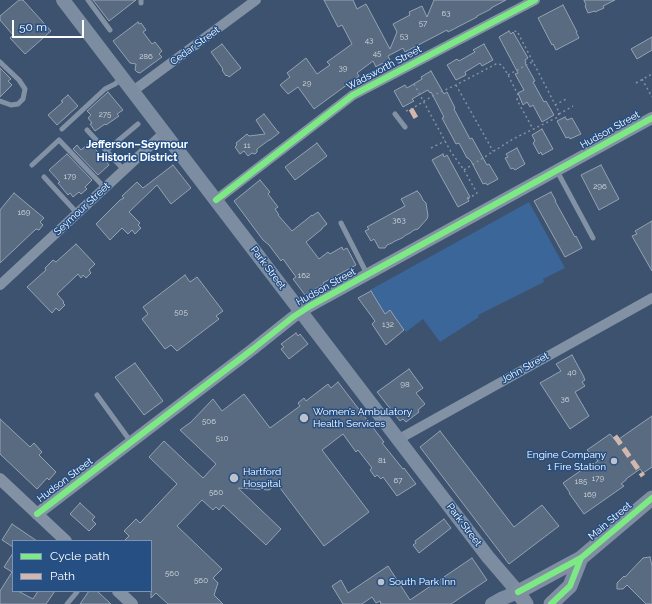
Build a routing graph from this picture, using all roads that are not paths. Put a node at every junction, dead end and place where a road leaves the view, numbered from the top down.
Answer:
1 (63, 0) edge
2 (88, 0) edge
3 (256, 0) edge
4 (535, 0) edge
5 (110, 30) dead end
6 (0, 62) edge
7 (122, 78) junction
8 (133, 91) junction
9 (0, 101) edge
10 (395, 114) dead end
11 (652, 118) edge
12 (138, 124) dead end
13 (405, 127) dead end
14 (62, 129) dead end
15 (87, 130) dead end
16 (165, 132) junction
17 (106, 151) junction
18 (32, 165) dead end
19 (124, 170) junction
20 (557, 171) junction
21 (44, 177) dead end
22 (105, 188) junction
23 (216, 200) junction
24 (77, 213) junction
25 (341, 223) dead end
26 (593, 238) dead end
27 (368, 275) junction
28 (0, 285) edge
29 (652, 298) edge
30 (301, 312) junction
31 (97, 395) dead end
32 (399, 439) junction
33 (130, 442) junction
34 (0, 479) edge
35 (652, 498) edge
36 (37, 514) junction
37 (65, 540) edge
38 (581, 558) junction
39 (77, 592) dead end
40 (119, 592) edge
41 (522, 598) edge
42 (67, 604) edge
43 (132, 604) edge
44 (492, 604) edge
45 (551, 604) edge

1 - 7 main road, Park Street
2 - 5 lane
3 - 8 street, Cedar Street
4 - 23 street, Wadsworth Street
6 - 9 lane
7 - 8 main road, Park Street
7 - 14 lane
8 - 16 main road, Park Street
10 - 13 lane
11 - 20 street, Hudson Street
12 - 17 lane
15 - 17 lane
16 - 19 street, Seymour Street
16 - 23 main road, Park Street
17 - 19 lane
18 - 22 lane
19 - 22 street, Seymour Street
20 - 26 lane
20 - 27 street, Hudson Street
21 - 24 lane
22 - 24 street, Seymour Street
23 - 30 main road, Park Street
24 - 28 street, Seymour Street
25 - 27 lane
27 - 30 street, Hudson Street
29 - 32 street, John Street
30 - 32 main road, Park Street
30 - 33 street, Hudson Street
31 - 33 lane
32 - 41 main road, Park Street
33 - 36 street, Hudson Street
34 - 36 street
35 - 38 main road, Main Street
36 - 37 street
38 - 41 main road, Main Street
38 - 45 main road, Main Street
39 - 42 lane
40 - 43 street
41 - 44 main road, Main Street

